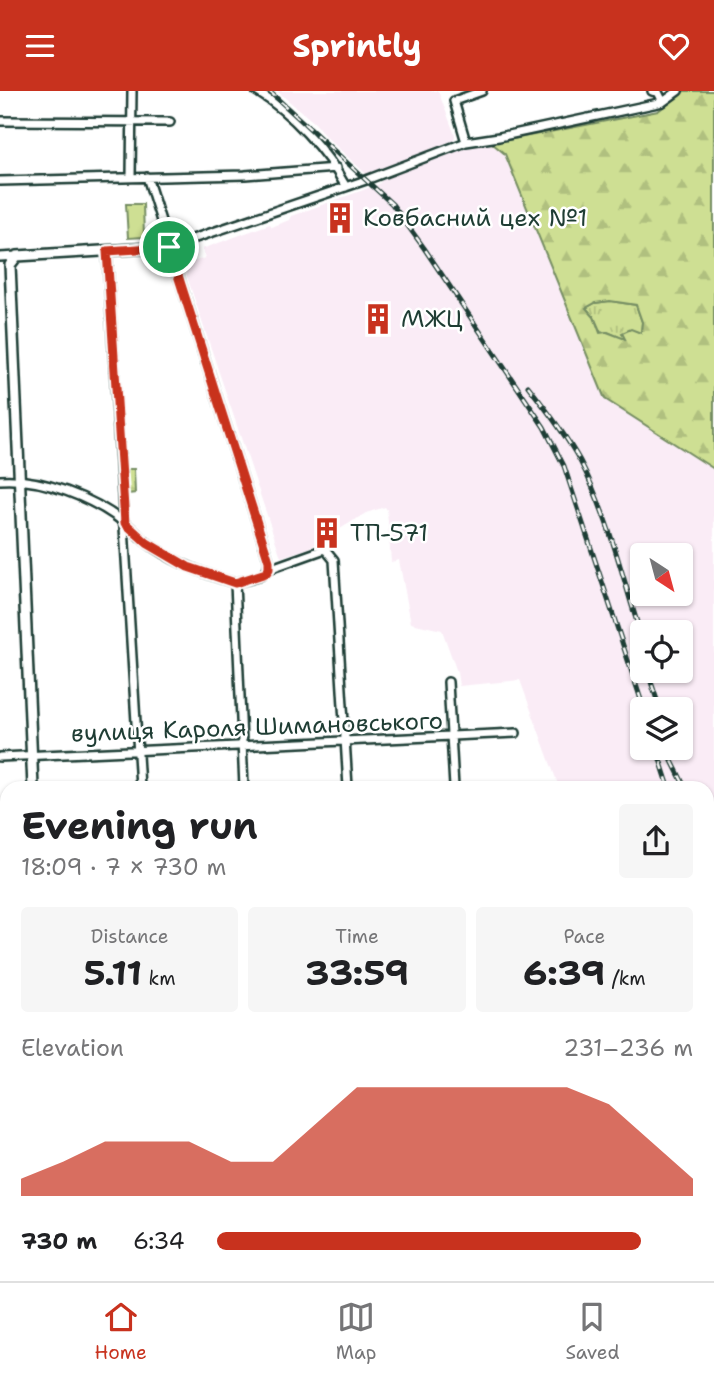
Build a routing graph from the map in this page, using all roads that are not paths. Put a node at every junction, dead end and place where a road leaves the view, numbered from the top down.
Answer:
1 (132, 91) edge
2 (256, 91) edge
3 (482, 91) edge
4 (652, 91) edge
5 (678, 91) edge
6 (663, 102) junction
7 (0, 121) edge
8 (131, 122) junction
9 (170, 122) dead end
10 (466, 142) junction
11 (336, 168) junction
12 (131, 177) junction
13 (146, 177) junction
14 (0, 181) edge
15 (346, 187) junction
16 (169, 247) junction
17 (107, 251) junction
18 (17, 256) junction
19 (0, 257) edge
20 (19, 478) junction
21 (0, 479) edge
22 (125, 523) junction
23 (269, 569) junction
24 (235, 583) junction
25 (448, 682) dead end
26 (516, 733) dead end
27 (451, 738) junction
28 (346, 741) junction
29 (242, 746) junction
30 (138, 750) junction
31 (32, 756) junction
32 (0, 757) edge
33 (33, 781) edge
34 (140, 781) edge
35 (244, 781) edge
36 (348, 781) edge
37 (454, 781) edge

1 - 8 street
2 - 11 street
3 - 10 street
4 - 6 street
5 - 6 street
6 - 10 street
7 - 8 street
8 - 9 street
8 - 12 street
10 - 15 street
11 - 13 street
11 - 15 street
12 - 13 street
12 - 14 street
13 - 16 street
15 - 16 street
16 - 17 street
16 - 23 street
17 - 18 street
17 - 22 street
18 - 19 street
18 - 20 street
20 - 21 street
20 - 22 street
20 - 31 street
22 - 24 street
22 - 30 street
23 - 24 street
23 - 28 street
24 - 29 street
25 - 27 street
26 - 27 street, вулиця Кароля Шимановського
27 - 28 street, вулиця Кароля Шимановського
27 - 37 street
28 - 29 street, вулиця Кароля Шимановського
28 - 36 street
29 - 30 street, вулиця Кароля Шимановського
29 - 35 street
30 - 31 street, вулиця Кароля Шимановського
30 - 34 street
31 - 32 street, вулиця Кароля Шимановського
31 - 33 street

